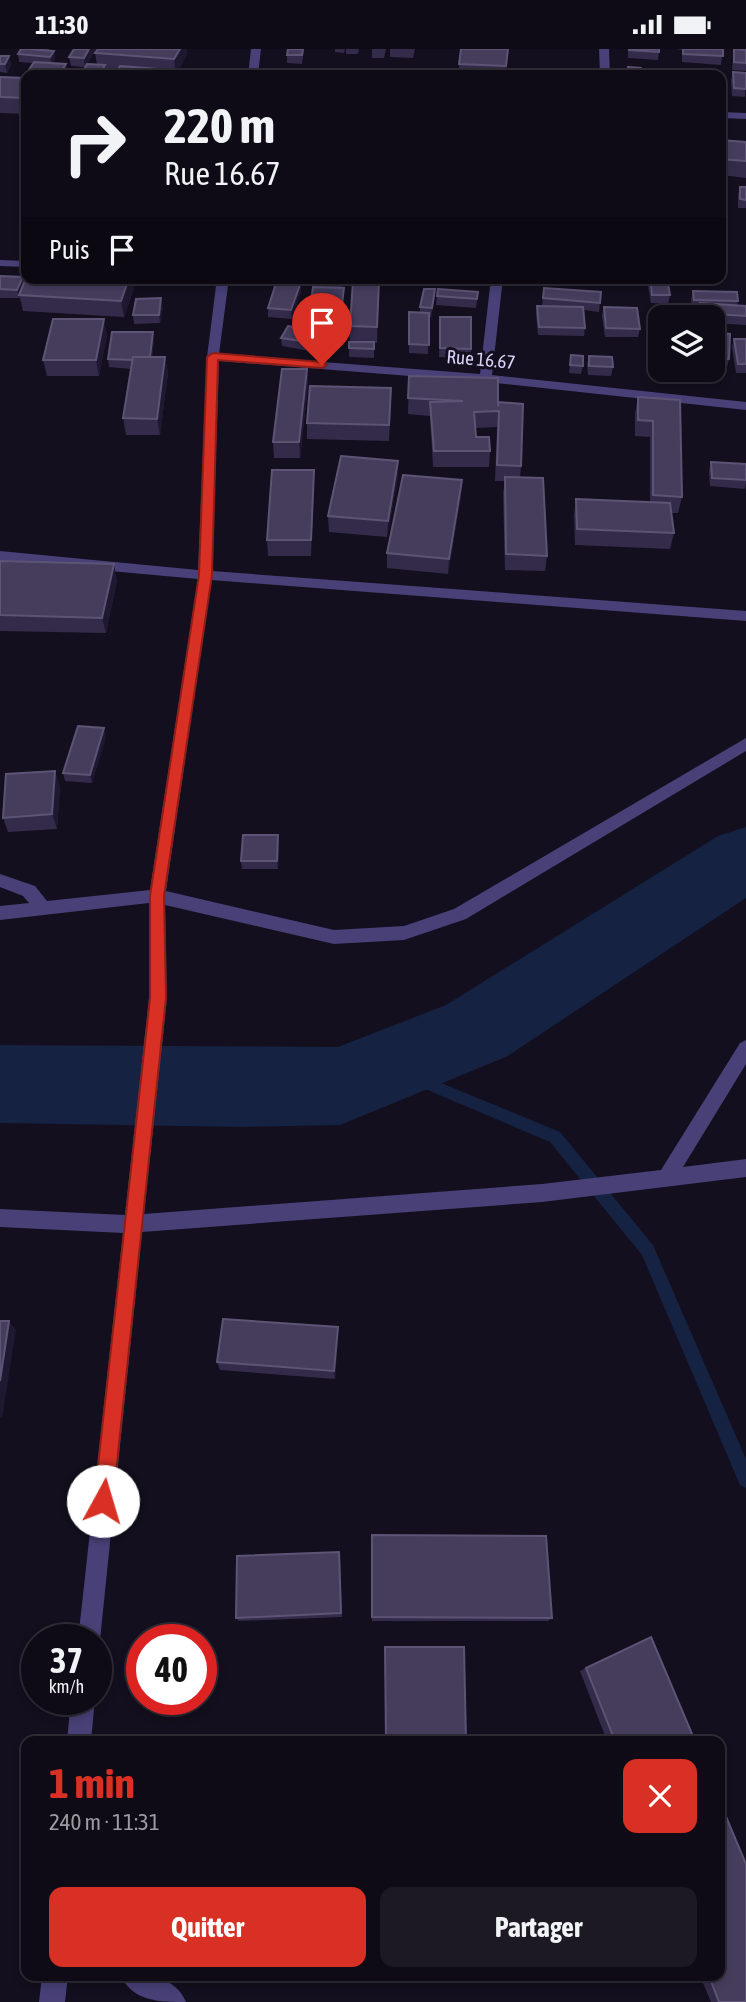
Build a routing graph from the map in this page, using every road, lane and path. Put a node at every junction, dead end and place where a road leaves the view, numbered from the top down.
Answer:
1 (256, 49) edge
2 (604, 49) edge
3 (254, 70) edge
4 (605, 70) edge
5 (726, 115) edge
6 (746, 116) edge
7 (0, 263) edge
8 (21, 264) edge
9 (222, 284) edge
10 (496, 284) edge
11 (213, 357) junction
12 (486, 378) junction
13 (746, 406) edge
14 (0, 556) edge
15 (205, 575) junction
16 (746, 616) edge
17 (746, 744) edge
18 (0, 880) edge
19 (157, 896) junction
20 (43, 908) junction
21 (0, 913) edge
22 (746, 1048) edge
23 (746, 1168) edge
24 (666, 1178) junction
25 (0, 1218) edge
26 (132, 1224) junction
27 (91, 1624) edge
28 (81, 1715) edge
29 (79, 1736) edge
30 (54, 1981) edge
31 (142, 1981) edge
32 (52, 2002) edge
33 (173, 2002) edge

1 - 3 street
2 - 4 street
5 - 6 street
7 - 8 street
9 - 11 street
10 - 12 street
11 - 12 street, Rue 16.67
11 - 15 street
12 - 13 street, Rue 16.67
14 - 15 street
15 - 16 street
15 - 19 street
17 - 19 street
18 - 20 street
19 - 20 street
19 - 26 street
20 - 21 street
22 - 24 street
23 - 24 street
24 - 26 street
25 - 26 street
26 - 27 street
28 - 29 street
30 - 32 street
31 - 33 street

